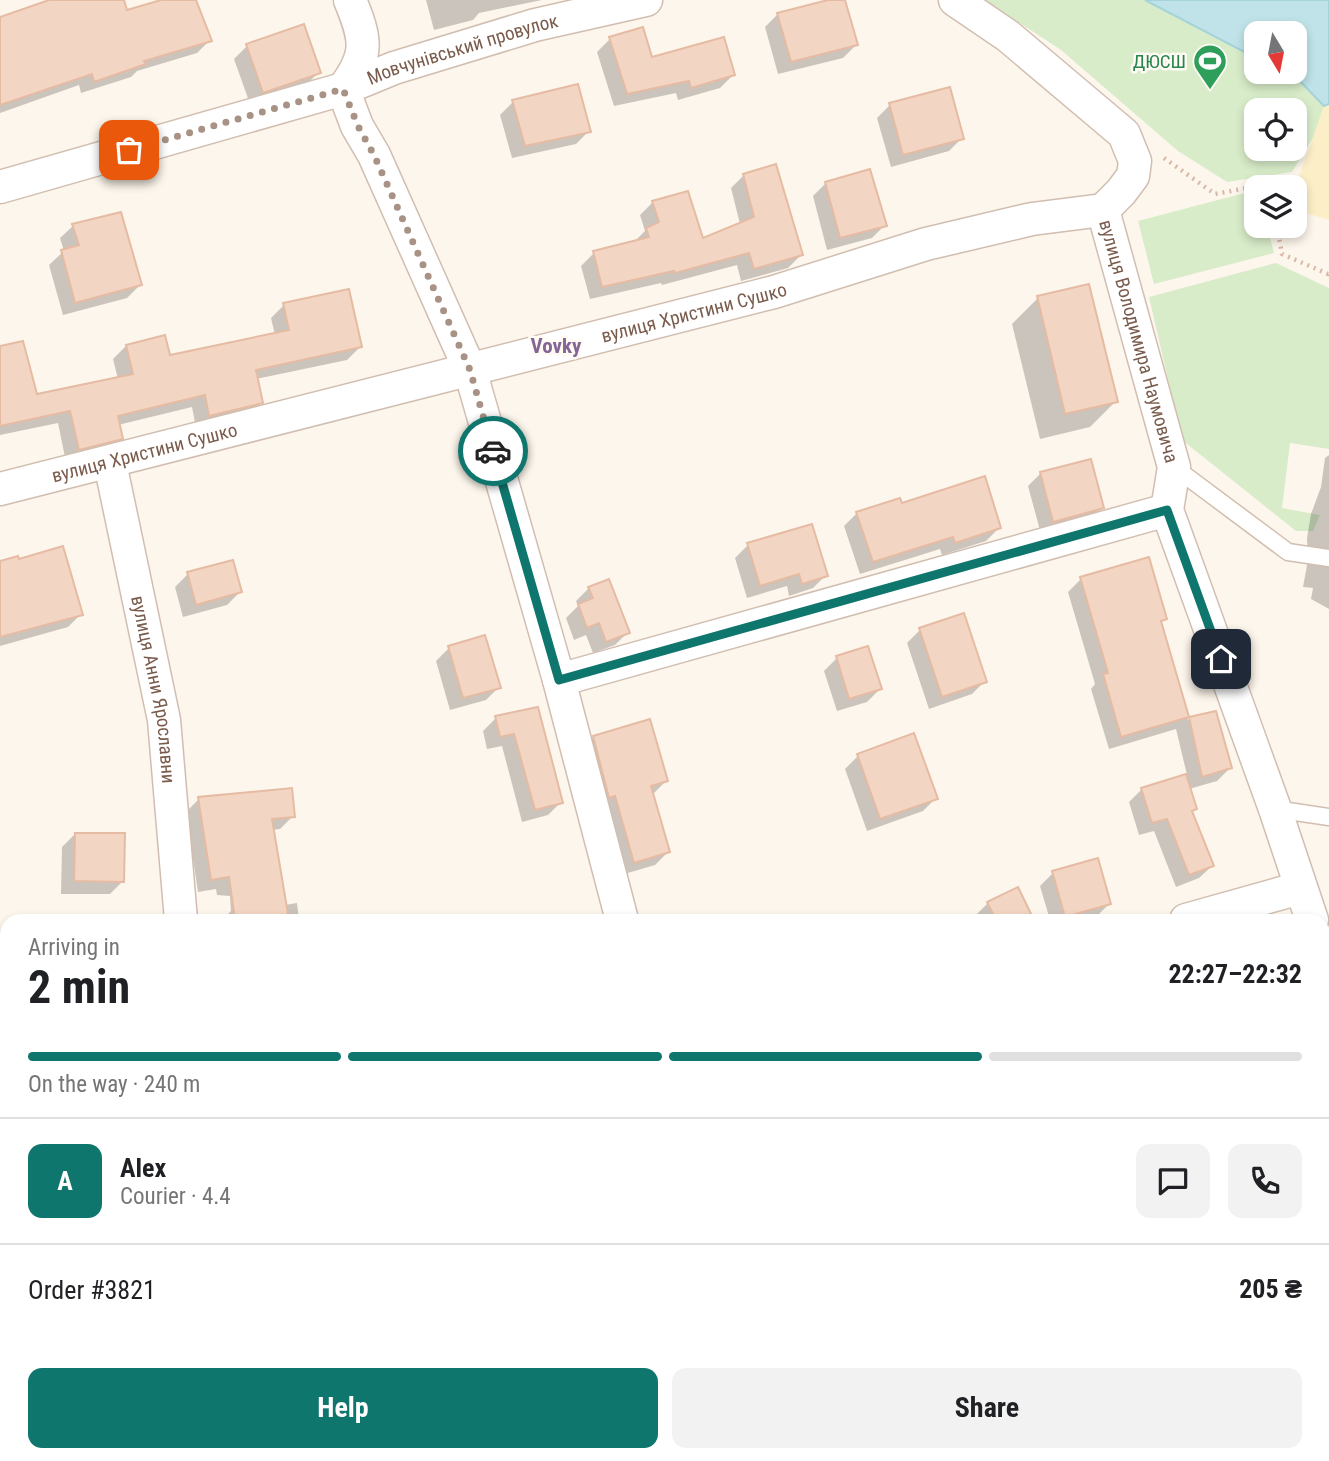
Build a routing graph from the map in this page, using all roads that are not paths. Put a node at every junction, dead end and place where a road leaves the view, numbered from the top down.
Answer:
1 (350, 0) edge
2 (646, 0) edge
3 (955, 0) edge
4 (343, 89) junction
5 (0, 187) edge
6 (1103, 210) junction
7 (470, 370) junction
8 (110, 463) junction
9 (1174, 467) junction
10 (0, 489) edge
11 (1167, 510) junction
12 (1329, 558) edge
13 (559, 680) junction
14 (1275, 808) junction
15 (1329, 817) edge
16 (1300, 888) junction
17 (180, 914) edge
18 (620, 914) edge
19 (1207, 914) edge
20 (1310, 914) edge

1 - 4 street
2 - 4 street, Мовчунівський провулок
3 - 6 street, вулиця Володимира Наумовича
4 - 5 street, Мовчунівський провулок
4 - 7 street
6 - 7 street, вулиця Христини Сушко
6 - 9 street, вулиця Володимира Наумовича
7 - 8 street, вулиця Христини Сушко
7 - 13 street
8 - 10 street, вулиця Христини Сушко
8 - 17 street, вулиця Анни Ярославни
9 - 11 street, вулиця Володимира Наумовича
9 - 12 lane
11 - 13 street
11 - 14 street, вулиця Володимира Наумовича
13 - 18 street
14 - 15 lane
14 - 16 street, вулиця Володимира Наумовича
16 - 19 street
16 - 20 street, вулиця Володимира Наумовича

